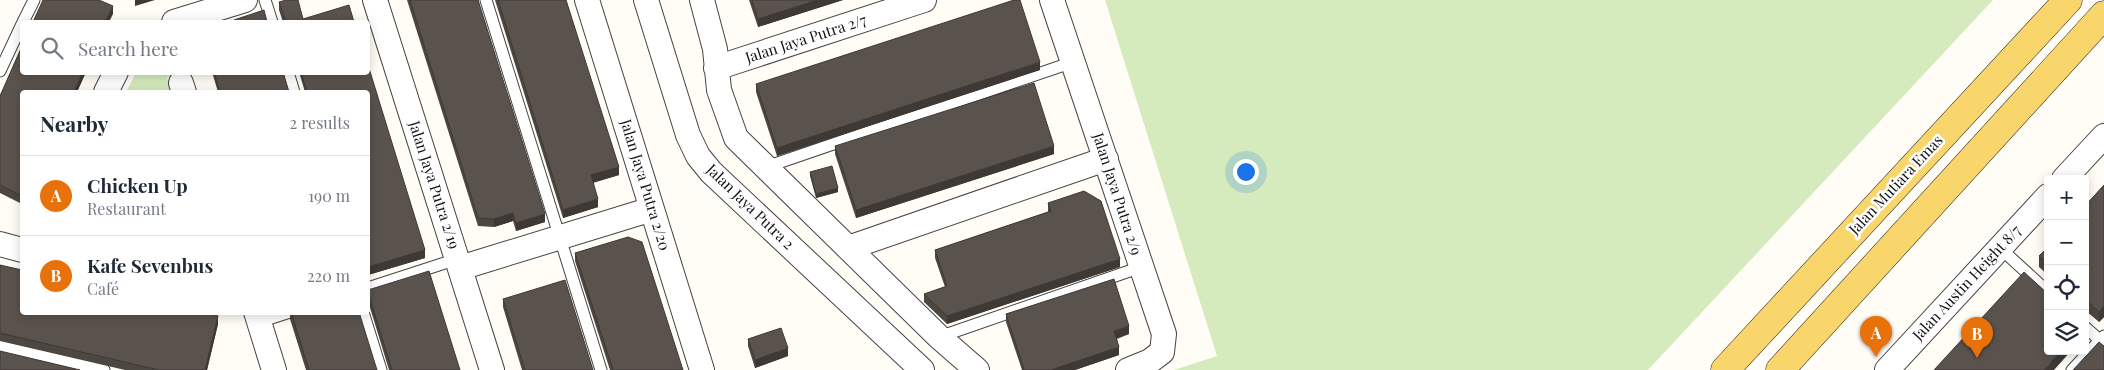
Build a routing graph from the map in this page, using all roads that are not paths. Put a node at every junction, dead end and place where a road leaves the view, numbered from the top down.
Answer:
1 (34, 0) edge
2 (245, 0) edge
3 (266, 0) edge
4 (375, 0) edge
5 (486, 0) edge
6 (587, 0) edge
7 (646, 0) edge
8 (702, 0) edge
9 (924, 0) edge
10 (1052, 0) edge
11 (2068, 0) edge
12 (2104, 15) edge
13 (24, 20) edge
14 (180, 20) edge
15 (271, 20) edge
16 (20, 29) edge
17 (1073, 62) junction
18 (716, 68) junction
19 (0, 71) edge
20 (114, 75) edge
21 (289, 75) edge
22 (107, 90) edge
23 (293, 90) edge
24 (2104, 136) edge
25 (1106, 159) junction
26 (766, 168) junction
27 (2068, 175) edge
28 (2044, 200) edge
29 (652, 209) junction
30 (560, 237) junction
31 (0, 244) edge
32 (848, 248) junction
33 (2000, 248) junction
34 (20, 249) edge
35 (458, 264) junction
36 (1141, 267) junction
37 (370, 287) edge
38 (2044, 288) edge
39 (274, 315) edge
40 (364, 315) edge
41 (257, 318) edge
42 (2089, 330) edge
43 (939, 337) junction
44 (2103, 340) edge
45 (0, 346) edge
46 (104, 370) edge
47 (274, 370) edge
48 (381, 370) edge
49 (492, 370) edge
50 (601, 370) edge
51 (702, 370) edge
52 (922, 370) edge
53 (977, 370) edge
54 (1128, 370) edge
55 (1725, 370) edge
56 (1780, 370) edge
57 (1886, 370) edge
58 (2072, 370) edge

1 - 13 lane
2 - 14 street
3 - 15 lane
4 - 35 street, Jalan Jaya Putra 2/19
5 - 30 lane
6 - 29 street, Jalan Jaya Putra 2/20
7 - 52 street, Jalan Jaya Putra 2
8 - 18 street
9 - 18 street, Jalan Jaya Putra 2/7
10 - 17 street, Jalan Jaya Putra 2/9
11 - 55 main road, Jalan Mutiara Emas
12 - 56 main road
16 - 19 lane
17 - 25 street, Jalan Jaya Putra 2/9
17 - 26 lane
18 - 26 street
20 - 22 street
21 - 23 lane
24 - 27 street
25 - 32 street
25 - 36 street, Jalan Jaya Putra 2/9
26 - 32 street
28 - 33 street, Jalan Austin Height 8/7
29 - 30 street
29 - 51 street, Jalan Jaya Putra 2/20
30 - 35 street
30 - 50 lane
31 - 34 street
32 - 43 street
33 - 38 lane
33 - 57 street, Jalan Austin Height 8/7
35 - 37 lane
35 - 49 street, Jalan Jaya Putra 2/19
36 - 43 lane
36 - 54 street, Jalan Jaya Putra 2/9
39 - 41 lane
40 - 48 lane
41 - 47 street
42 - 44 lane
43 - 53 street
44 - 58 lane
45 - 46 lane

